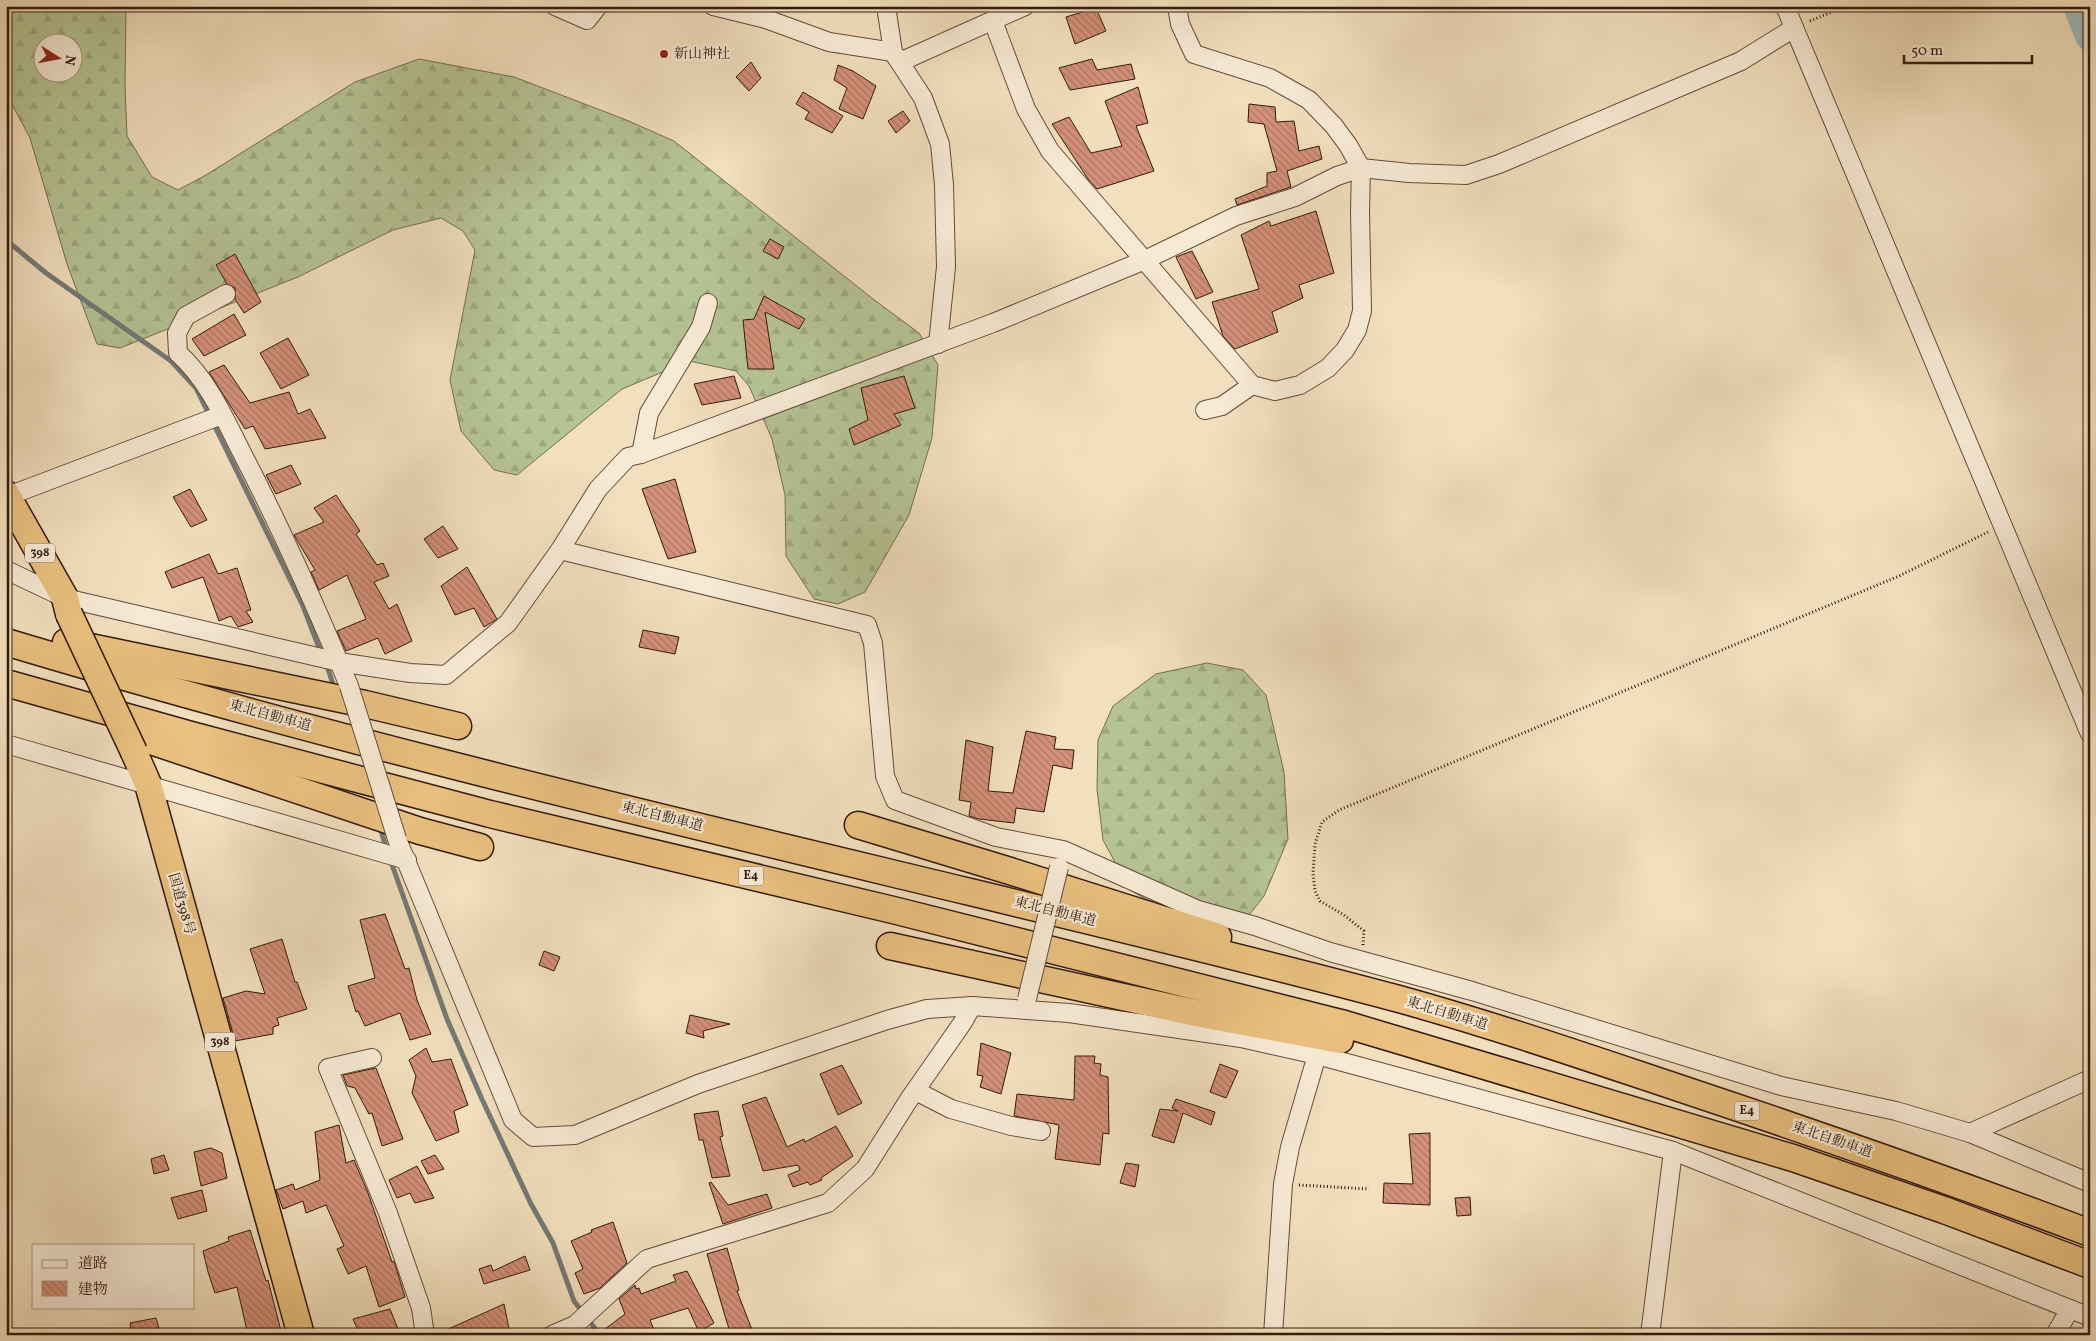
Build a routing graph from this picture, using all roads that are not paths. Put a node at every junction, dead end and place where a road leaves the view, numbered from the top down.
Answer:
1 (555, 6) edge
2 (598, 6) edge
3 (713, 6) edge
4 (886, 6) edge
5 (1025, 6) edge
6 (1177, 6) edge
7 (1785, 6) edge
8 (993, 21) junction
9 (1794, 28) junction
10 (896, 57) junction
11 (1361, 168) junction
12 (1145, 260) junction
13 (226, 294) dead end
14 (708, 303) dead end
15 (938, 344) junction
16 (1252, 385) junction
17 (1205, 410) dead end
18 (219, 416) junction
19 (641, 454) junction
20 (7, 495) edge
21 (560, 550) junction
22 (6, 570) edge
23 (67, 606) junction
24 (6, 630) edge
25 (6, 642) edge
26 (335, 662) junction
27 (6, 683) edge
28 (6, 690) edge
29 (458, 726) dead end
30 (2090, 734) edge
31 (6, 744) edge
32 (148, 784) junction
33 (858, 825) dead end
34 (480, 848) dead end
35 (1061, 858) junction
36 (407, 860) junction
37 (890, 946) dead end
38 (1400, 1000) junction
39 (1026, 1005) junction
40 (972, 1006) junction
41 (1317, 1055) junction
42 (372, 1058) dead end
43 (1495, 1068) junction
44 (2090, 1080) edge
45 (916, 1091) junction
46 (1041, 1132) dead end
47 (1970, 1133) junction
48 (1673, 1151) junction
49 (2090, 1183) edge
50 (2090, 1233) edge
51 (2090, 1265) edge
52 (2070, 1309) junction
53 (2090, 1317) edge
54 (579, 1328) edge
55 (301, 1335) edge
56 (425, 1335) edge
57 (552, 1335) edge
58 (1273, 1335) edge
59 (1650, 1335) edge
60 (2055, 1335) edge

1 - 2 street
3 - 10 street
4 - 10 street
5 - 8 street
6 - 11 street
7 - 9 street
8 - 10 street
8 - 12 street
9 - 11 street
9 - 30 street
10 - 15 street
11 - 12 street
11 - 16 street
12 - 15 street
12 - 16 street
13 - 18 street
14 - 19 street
15 - 19 street
16 - 17 street
18 - 20 street
18 - 26 street
19 - 21 street
20 - 23 highway, 国道398号 / 398
21 - 26 street
21 - 35 street
22 - 23 street
23 - 26 street
23 - 32 highway, 国道398号 / 398, bridge
24 - 29 highway
25 - 38 highway, 東北自動車道 / E4
26 - 36 street, bridge
27 - 43 highway, E4
28 - 34 highway
31 - 32 street
32 - 36 street
32 - 55 highway, 国道398号 / 398
33 - 38 highway
35 - 39 street, bridge
35 - 47 street
36 - 40 street
37 - 43 highway
38 - 50 highway, 東北自動車道 / E4
39 - 40 street
39 - 41 street
40 - 45 street
41 - 48 street
41 - 58 street
42 - 56 street
43 - 51 highway, E4
44 - 47 street
45 - 46 street
45 - 54 street
47 - 49 street
48 - 52 street
48 - 59 street
52 - 53 street
52 - 60 street
54 - 57 street

